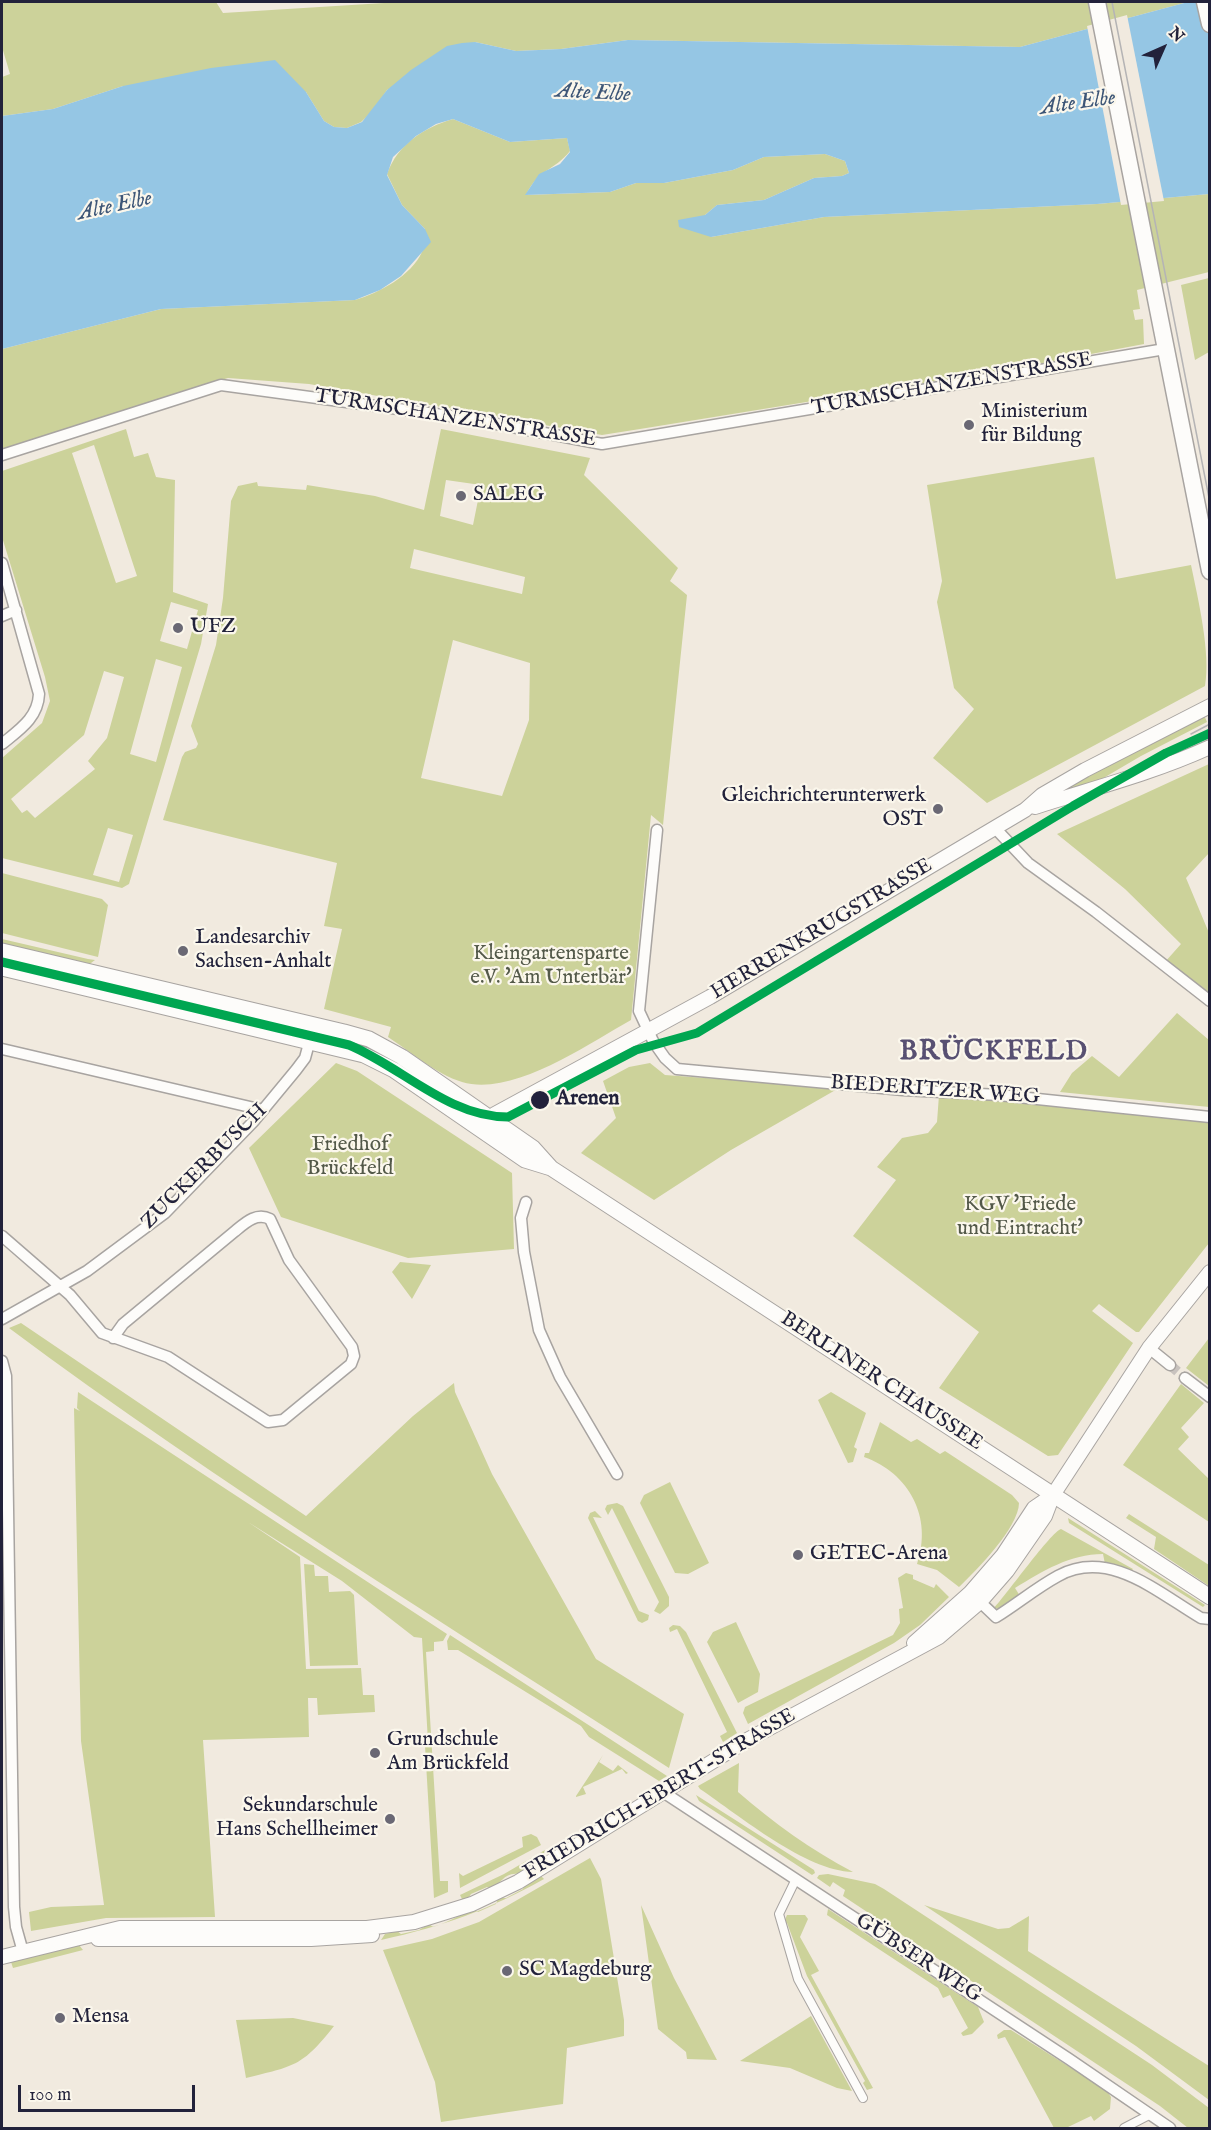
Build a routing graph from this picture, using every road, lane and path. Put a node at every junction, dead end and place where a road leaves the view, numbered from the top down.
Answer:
1 (1097, 2) edge
2 (1205, 2) edge
3 (1209, 24) edge
4 (1165, 350) junction
5 (2, 455) edge
6 (2, 563) edge
7 (1209, 571) edge
8 (16, 610) junction
9 (2, 616) edge
10 (1209, 706) edge
11 (2, 744) edge
12 (1209, 747) edge
13 (1024, 810) junction
14 (995, 828) junction
15 (657, 830) dead end
16 (2, 951) edge
17 (2, 968) edge
18 (1209, 1001) edge
19 (314, 1025) junction
20 (648, 1031) junction
21 (310, 1041) junction
22 (2, 1049) edge
23 (263, 1110) junction
24 (1209, 1117) edge
25 (485, 1122) junction
26 (526, 1202) dead end
27 (2, 1236) edge
28 (1209, 1272) edge
29 (61, 1287) junction
30 (2, 1319) edge
31 (113, 1338) junction
32 (1149, 1348) junction
33 (2, 1361) edge
34 (1170, 1365) tunnel mouth
35 (1185, 1378) tunnel mouth
36 (1209, 1397) edge
37 (617, 1474) dead end
38 (1053, 1494) junction
39 (5, 1565) edge
40 (975, 1597) junction
41 (1209, 1597) edge
42 (1209, 1619) edge
43 (7, 1737) edge
44 (663, 1792) junction
45 (796, 1879) junction
46 (23, 1952) junction
47 (2, 1957) edge
48 (863, 2098) dead end
49 (1151, 2114) junction
50 (1124, 2128) edge
51 (1170, 2128) edge

1 - 4 main road
2 - 3 main road
4 - 5 street, TURMSCHANZENSTRASSE
4 - 7 main road
6 - 8 street
8 - 9 street
8 - 11 street
10 - 13 street, HERRENKRUGSTRASSE
12 - 13 street, HERRENKRUGSTRASSE
13 - 14 street, HERRENKRUGSTRASSE
14 - 18 street
14 - 20 street, HERRENKRUGSTRASSE
15 - 20 street
16 - 19 main road, BERLINER CHAUSSEE
17 - 21 main road, BERLINER CHAUSSEE
19 - 21 street, ZUCKERBUSCH
19 - 25 main road, BERLINER CHAUSSEE
20 - 24 street, BIEDERITZER WEG
20 - 25 street, HERRENKRUGSTRASSE
21 - 23 street, ZUCKERBUSCH
21 - 25 main road, BERLINER CHAUSSEE
22 - 23 street
23 - 29 street, ZUCKERBUSCH
25 - 38 main road, BERLINER CHAUSSEE
26 - 37 street
27 - 29 street
28 - 32 street, FRIEDRICH-EBERT-STRASSE
29 - 30 street, ZUCKERBUSCH
29 - 31 street
31 - 31 street
32 - 34 street
32 - 38 street, FRIEDRICH-EBERT-STRASSE
33 - 39 street
35 - 36 street
38 - 40 street, FRIEDRICH-EBERT-STRASSE
38 - 41 main road, BERLINER CHAUSSEE
39 - 43 street
40 - 42 street
40 - 44 street, FRIEDRICH-EBERT-STRASSE
43 - 46 street
44 - 45 street, GÜBSER WEG
44 - 46 street, FRIEDRICH-EBERT-STRASSE
45 - 48 street
45 - 49 street, GÜBSER WEG
46 - 47 street, FRIEDRICH-EBERT-STRASSE
49 - 50 street
49 - 51 street, GÜBSER WEG

